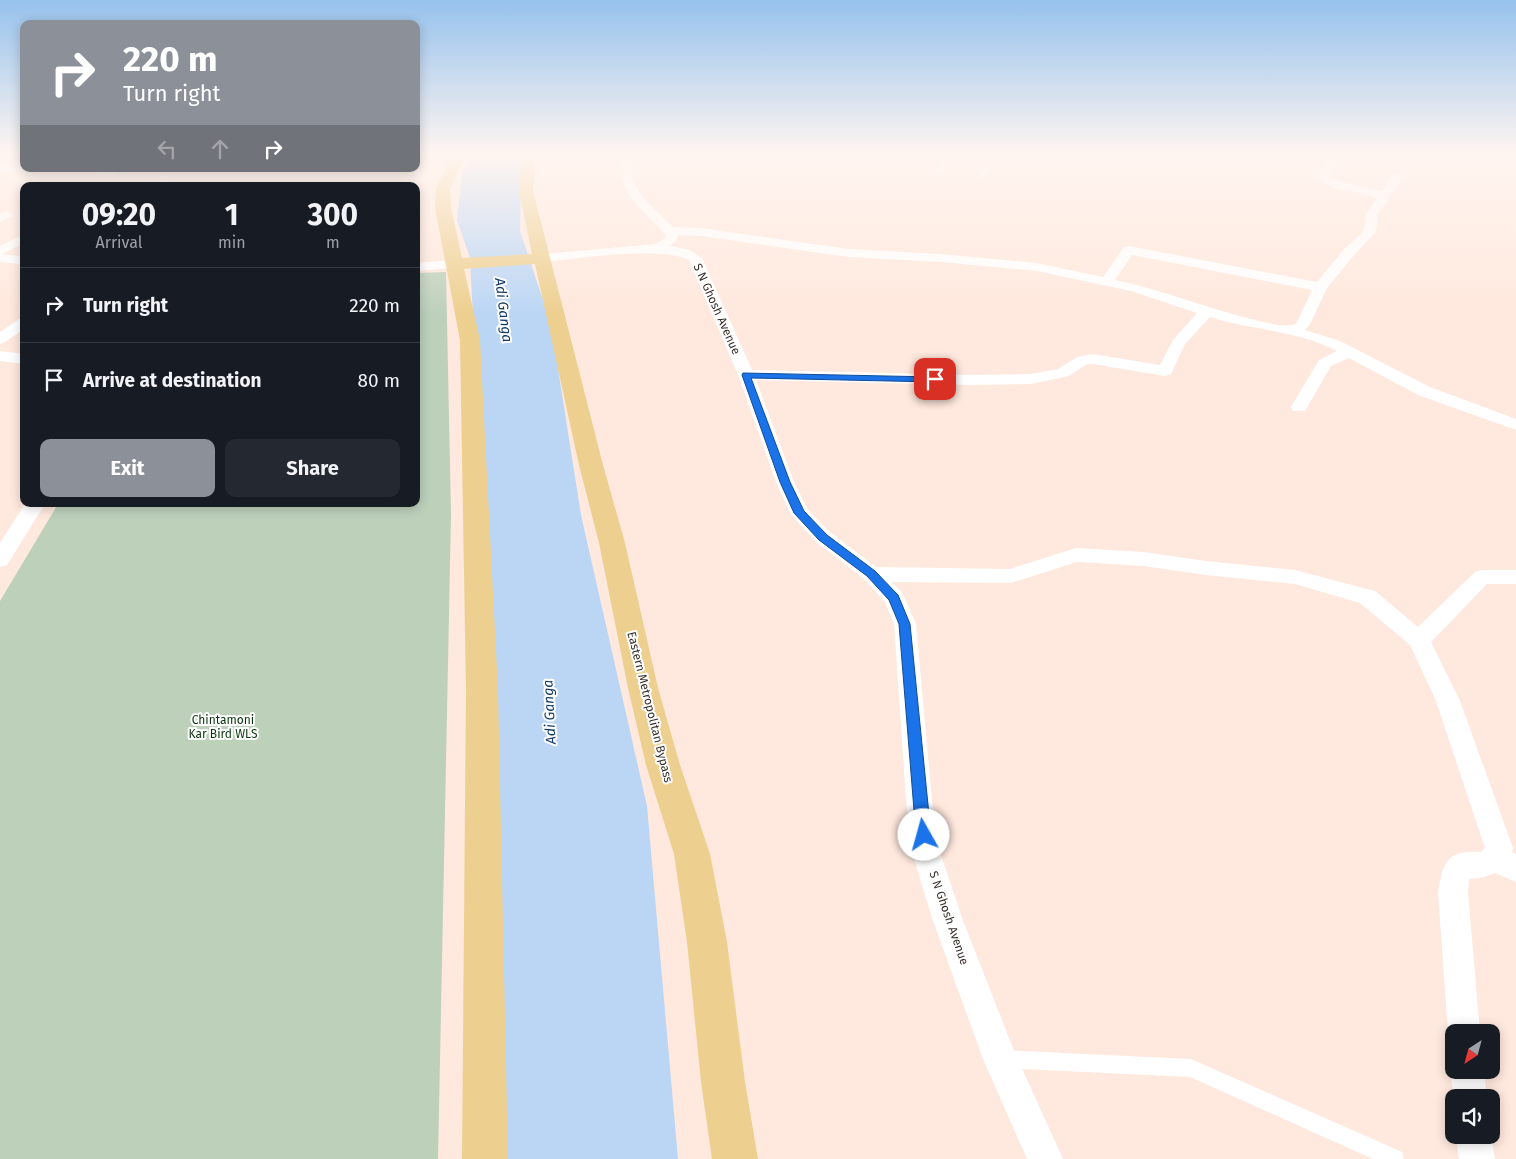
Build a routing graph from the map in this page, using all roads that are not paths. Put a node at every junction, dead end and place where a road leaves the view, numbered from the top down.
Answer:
1 (444, 207) edge
2 (527, 207) edge
3 (645, 207) edge
4 (1377, 207) edge
5 (664, 239) junction
6 (20, 240) edge
7 (0, 251) edge
8 (0, 258) edge
9 (529, 259) junction
10 (20, 260) edge
11 (467, 263) junction
12 (420, 267) edge
13 (1106, 282) junction
14 (1320, 287) junction
15 (1207, 311) junction
16 (20, 325) edge
17 (1290, 330) junction
18 (0, 339) edge
19 (1350, 351) junction
20 (0, 356) edge
21 (20, 358) edge
22 (746, 375) junction
23 (1299, 407) dead end
24 (1516, 425) edge
25 (33, 507) edge
26 (0, 560) edge
27 (871, 574) junction
28 (1516, 577) edge
29 (1419, 640) junction
30 (1506, 864) edge
31 (1463, 1024) edge
32 (1000, 1058) junction
33 (1475, 1144) edge
34 (485, 1159) edge
35 (735, 1159) edge
36 (1045, 1159) edge
37 (1395, 1159) edge
38 (1477, 1159) edge

1 - 11 main road
2 - 9 main road, Eastern Metropolitan Bypass
3 - 5 street
4 - 14 street
5 - 9 street
5 - 13 street
5 - 22 street, S N Ghosh Avenue
6 - 7 street
8 - 10 street
9 - 11 main road
9 - 35 main road, Eastern Metropolitan Bypass
11 - 12 street
11 - 34 main road
13 - 14 street
13 - 15 street
14 - 17 street
15 - 17 street
15 - 22 street
16 - 18 street
17 - 19 street
19 - 23 street
19 - 24 street
20 - 21 street
22 - 27 street, S N Ghosh Avenue
25 - 26 street
27 - 29 street
27 - 32 street, S N Ghosh Avenue
28 - 29 street
29 - 30 street
30 - 31 street
32 - 36 street, S N Ghosh Avenue
32 - 37 lane
33 - 38 street

